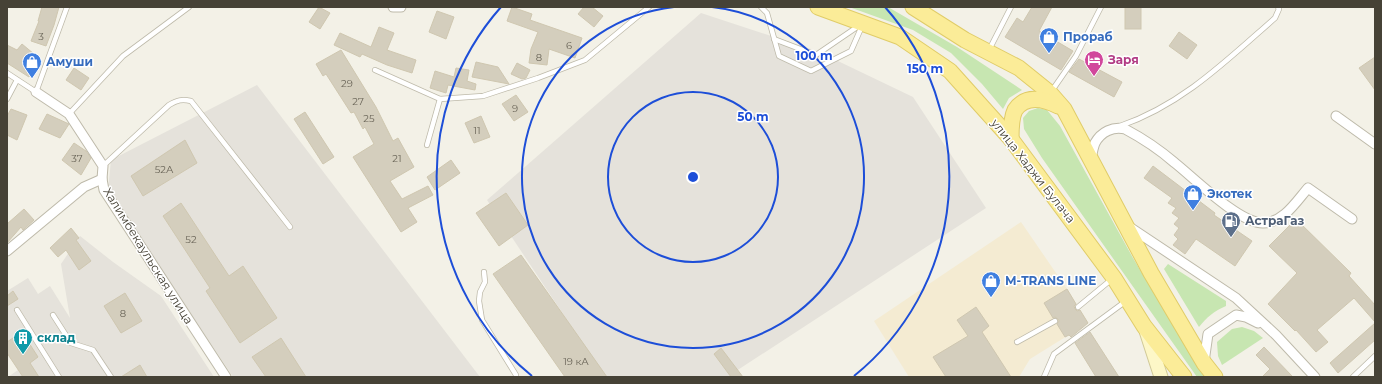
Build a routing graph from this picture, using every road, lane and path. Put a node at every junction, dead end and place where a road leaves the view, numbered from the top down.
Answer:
1 (67, 7) edge
2 (189, 7) edge
3 (393, 7) edge
4 (402, 7) edge
5 (649, 7) edge
6 (761, 7) edge
7 (818, 7) edge
8 (1012, 7) edge
9 (1101, 7) edge
10 (1278, 7) edge
11 (920, 9) edge
12 (863, 23) junction
13 (774, 39) junction
14 (988, 52) junction
15 (375, 70) dead end
16 (7, 73) edge
17 (18, 80) junction
18 (36, 92) junction
19 (1050, 93) junction
20 (7, 99) edge
21 (440, 99) junction
22 (1064, 109) junction
23 (69, 114) junction
24 (1336, 116) dead end
25 (1117, 127) junction
26 (1011, 139) junction
27 (1375, 144) edge
28 (427, 145) dead end
29 (1091, 159) junction
30 (103, 166) junction
31 (102, 180) junction
32 (1352, 219) dead end
33 (1126, 224) junction
34 (290, 227) dead end
35 (7, 251) edge
36 (484, 272) dead end
37 (1114, 278) junction
38 (1128, 300) junction
39 (1078, 307) dead end
40 (17, 310) dead end
41 (53, 315) dead end
42 (1055, 321) dead end
43 (1144, 326) junction
44 (1276, 335) junction
45 (1017, 342) dead end
46 (1375, 356) edge
47 (1204, 363) junction
48 (59, 377) edge
49 (111, 377) edge
50 (226, 377) edge
51 (516, 377) edge
52 (1044, 377) edge
53 (1161, 377) edge
54 (1184, 377) edge
55 (1215, 377) edge
56 (1314, 377) edge
57 (1353, 377) edge

1 - 18 lane
2 - 23 lane
3 - 4 street
5 - 21 lane
6 - 13 lane
7 - 12 main road, улица Хаджи Булача
8 - 14 lane
9 - 19 lane
10 - 25 lane
11 - 14 main road
12 - 13 lane
12 - 13 lane
12 - 26 main road, улица Хаджи Булача
14 - 19 main road
15 - 21 lane
16 - 17 lane
17 - 18 lane
17 - 20 lane
18 - 23 street
19 - 22 main road
21 - 28 lane
22 - 26 main road
22 - 29 main road
23 - 30 street
24 - 27 street
25 - 29 street
25 - 32 street
26 - 37 main road, улица Хаджи Булача
29 - 33 main road
30 - 31 street, Халимбекаульская улица
30 - 34 lane
31 - 35 street
31 - 50 street, Халимбекаульская улица
33 - 44 street
33 - 47 main road
36 - 51 lane
37 - 38 main road, улица Хаджи Булача
37 - 39 lane
38 - 43 main road, улица Хаджи Булача
38 - 52 lane
40 - 48 lane
41 - 49 lane
42 - 45 lane
43 - 53 main road
43 - 54 main road, улица Хаджи Булача
44 - 47 street
44 - 56 street
46 - 57 lane
47 - 55 main road

